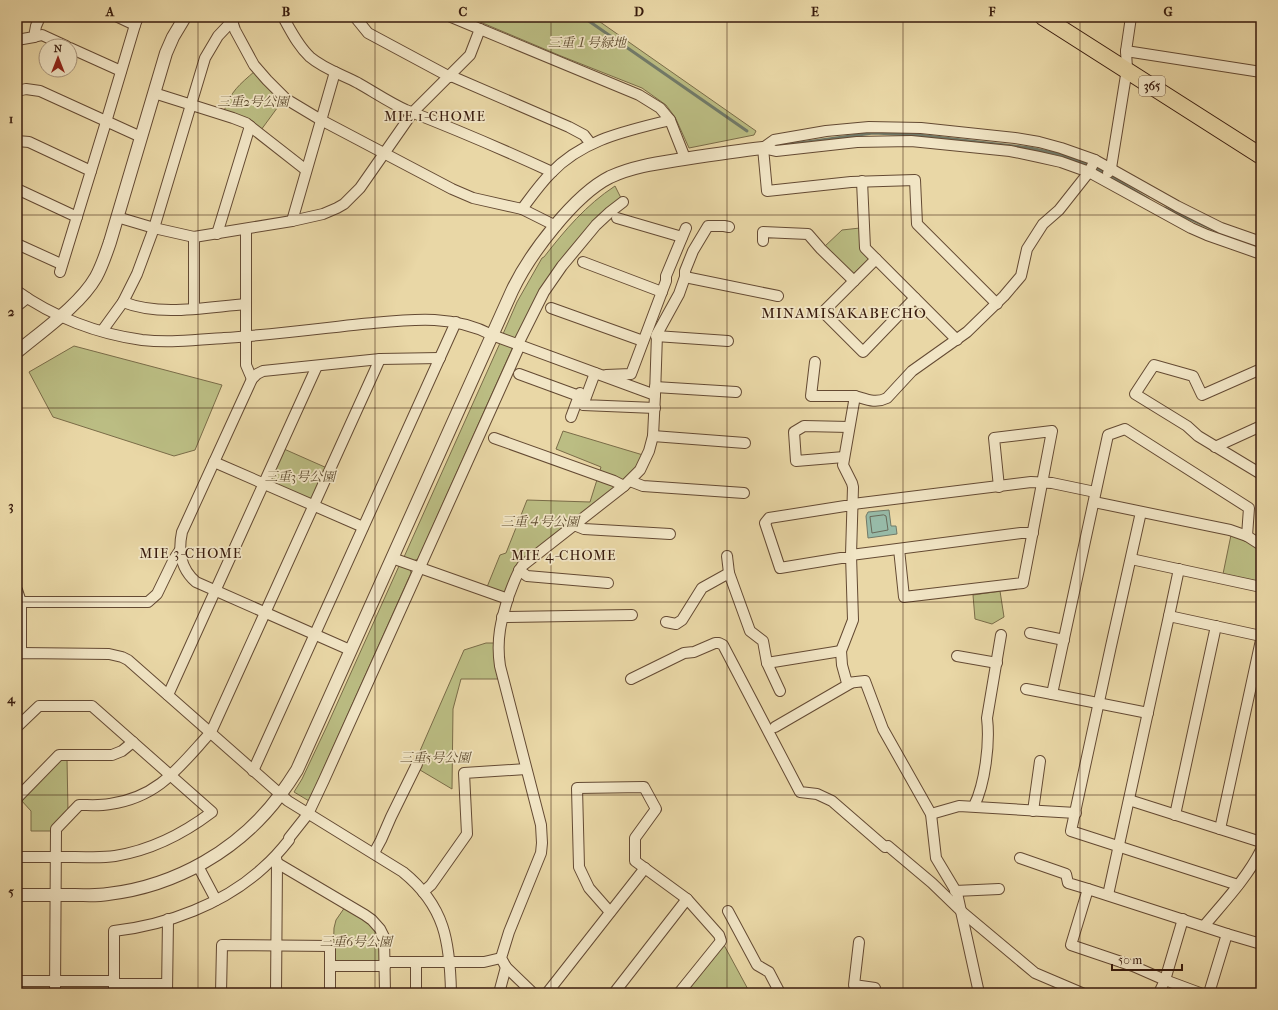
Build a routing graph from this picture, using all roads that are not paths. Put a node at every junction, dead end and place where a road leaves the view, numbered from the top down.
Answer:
1 (40, 17) edge
2 (118, 17) edge
3 (185, 17) edge
4 (283, 17) edge
5 (354, 17) edge
6 (451, 17) edge
7 (1043, 17) edge
8 (1131, 17) edge
9 (234, 19) edge
10 (136, 21) edge
11 (480, 29) junction
12 (34, 37) junction
13 (49, 38) edge
14 (17, 40) edge
15 (1126, 51) junction
16 (78, 52) edge
17 (1127, 70) junction
18 (121, 71) junction
19 (334, 72) junction
20 (1261, 72) edge
21 (450, 76) junction
22 (17, 91) edge
23 (154, 93) junction
24 (190, 104) junction
25 (413, 112) junction
26 (321, 120) junction
27 (670, 120) junction
28 (106, 122) junction
29 (250, 126) junction
30 (141, 137) junction
31 (17, 141) edge
32 (591, 144) junction
33 (763, 148) junction
34 (385, 154) junction
35 (1261, 156) edge
36 (685, 158) junction
37 (1095, 160) junction
38 (1111, 168) junction
39 (306, 170) junction
40 (91, 171) junction
41 (552, 172) junction
42 (1089, 172) junction
43 (1105, 180) junction
44 (862, 181) junction
45 (17, 189) edge
46 (623, 202) dead end
47 (522, 209) junction
48 (1197, 216) junction
49 (77, 217) junction
50 (117, 217) junction
51 (617, 218) dead end
52 (292, 221) junction
53 (556, 226) junction
54 (729, 227) dead end
55 (154, 228) junction
56 (1191, 228) junction
57 (246, 229) junction
58 (217, 234) junction
59 (194, 237) junction
60 (763, 241) dead end
61 (1261, 242) edge
62 (17, 244) edge
63 (1261, 254) edge
64 (876, 259) junction
65 (583, 262) dead end
66 (685, 277) junction
67 (854, 281) junction
68 (17, 291) edge
69 (662, 292) junction
70 (778, 296) dead end
71 (27, 298) junction
72 (916, 298) junction
73 (124, 302) junction
74 (246, 304) junction
75 (997, 304) junction
76 (17, 306) edge
77 (551, 308) dead end
78 (194, 309) junction
79 (60, 316) junction
80 (456, 322) junction
81 (102, 331) junction
82 (492, 335) junction
83 (656, 336) junction
84 (246, 337) junction
85 (728, 340) dead end
86 (957, 340) junction
87 (643, 342) junction
88 (519, 345) junction
89 (17, 352) edge
90 (440, 358) junction
91 (380, 360) junction
92 (815, 362) dead end
93 (317, 366) junction
94 (1261, 369) edge
95 (595, 373) junction
96 (519, 374) dead end
97 (252, 379) junction
98 (655, 391) junction
99 (736, 392) dead end
100 (579, 396) junction
101 (854, 396) junction
102 (655, 408) junction
103 (571, 417) dead end
104 (1261, 426) edge
105 (849, 427) junction
106 (653, 436) junction
107 (494, 438) dead end
108 (745, 443) dead end
109 (1216, 447) junction
110 (844, 456) junction
111 (214, 462) junction
112 (1261, 474) edge
113 (627, 483) junction
114 (1043, 483) junction
115 (265, 484) junction
116 (999, 487) junction
117 (744, 493) dead end
118 (1095, 497) junction
119 (853, 505) junction
120 (313, 506) junction
121 (1142, 512) junction
122 (574, 525) junction
123 (363, 528) junction
124 (1033, 533) junction
125 (670, 534) dead end
126 (1247, 536) junction
127 (1261, 544) edge
128 (899, 549) junction
129 (180, 550) junction
130 (726, 556) dead end
131 (851, 557) junction
132 (392, 558) junction
133 (1131, 559) junction
134 (419, 568) junction
135 (1178, 569) junction
136 (519, 570) junction
137 (729, 573) junction
138 (608, 583) dead end
139 (1261, 587) edge
140 (17, 590) edge
141 (216, 592) junction
142 (508, 599) junction
143 (21, 602) junction
144 (265, 612) junction
145 (632, 615) dead end
146 (1169, 616) junction
147 (502, 617) junction
148 (666, 622) dead end
149 (1216, 626) junction
150 (1030, 633) dead end
151 (315, 635) junction
152 (1001, 635) dead end
153 (1261, 636) edge
154 (1064, 640) junction
155 (1261, 640) edge
156 (350, 650) junction
157 (841, 651) junction
158 (19, 655) edge
159 (957, 656) dead end
160 (767, 662) junction
161 (997, 663) junction
162 (631, 680) dead end
163 (851, 683) junction
164 (1026, 689) dead end
165 (780, 691) dead end
166 (168, 694) junction
167 (1052, 694) junction
168 (1099, 703) junction
169 (1148, 713) junction
170 (17, 727) edge
171 (775, 727) dead end
172 (211, 732) junction
173 (133, 742) junction
174 (1040, 761) dead end
175 (417, 764) dead end
176 (526, 770) junction
177 (253, 771) junction
178 (172, 775) junction
179 (281, 795) junction
180 (17, 798) edge
181 (1129, 800) junction
182 (974, 806) junction
183 (1033, 811) junction
184 (1076, 813) junction
185 (308, 814) junction
186 (931, 814) junction
187 (1176, 815) junction
188 (1220, 829) junction
189 (1261, 842) edge
190 (1118, 847) junction
191 (1261, 850) edge
192 (374, 853) junction
193 (17, 857) edge
194 (56, 857) junction
195 (1020, 858) dead end
196 (277, 859) junction
197 (1258, 862) edge
198 (198, 866) junction
199 (645, 868) junction
200 (1238, 885) junction
201 (999, 889) dead end
202 (1088, 889) junction
203 (956, 891) junction
204 (423, 892) junction
205 (17, 895) edge
206 (56, 895) junction
207 (1108, 895) junction
208 (687, 899) junction
209 (216, 900) junction
210 (728, 911) dead end
211 (962, 911) junction
212 (610, 912) junction
213 (168, 919) junction
214 (1183, 919) junction
215 (1204, 926) junction
216 (1227, 934) junction
217 (859, 942) dead end
218 (1261, 944) edge
219 (276, 945) junction
220 (416, 962) junction
221 (450, 962) junction
222 (503, 962) junction
223 (385, 964) junction
224 (330, 966) junction
225 (1165, 980) junction
226 (17, 981) edge
227 (55, 981) junction
228 (114, 986) edge
229 (167, 988) edge
230 (55, 993) edge
231 (221, 993) edge
232 (276, 993) edge
233 (330, 993) edge
234 (385, 993) edge
235 (416, 993) edge
236 (450, 993) edge
237 (499, 993) edge
238 (533, 993) edge
239 (547, 993) edge
240 (614, 993) edge
241 (679, 993) edge
242 (780, 993) edge
243 (874, 993) edge
244 (979, 993) edge
245 (1082, 993) edge
246 (1159, 993) edge
247 (1200, 993) edge
248 (1209, 993) edge

1 - 12 street
2 - 10 street
3 - 23 street
4 - 19 street
5 - 21 street
6 - 11 street
7 - 17 highway, 365
8 - 15 street
9 - 24 street
9 - 26 street
10 - 18 street
11 - 21 street
11 - 27 street
12 - 13 street
12 - 14 street
15 - 17 street
15 - 20 street
16 - 18 street
17 - 35 highway, 365
17 - 38 street
18 - 28 street
19 - 25 street
19 - 26 street
21 - 25 street
21 - 32 street
22 - 28 street
23 - 24 street
23 - 30 street
24 - 29 street
24 - 55 street
25 - 34 street
25 - 41 street
26 - 34 street
26 - 39 street
27 - 32 street
27 - 36 street
28 - 30 street
28 - 40 street
29 - 39 street
29 - 58 street
30 - 50 street
31 - 40 street
32 - 41 street
33 - 36 street
33 - 37 street
33 - 42 street
33 - 44 street
34 - 47 street
34 - 52 street
36 - 53 street
37 - 38 street
37 - 42 street
38 - 43 street
38 - 48 street
39 - 52 street
40 - 49 street
41 - 47 street
42 - 43 street
42 - 75 street
43 - 56 street
44 - 64 street
44 - 75 street
45 - 49 street
46 - 88 street
47 - 53 street
48 - 56 street
48 - 61 street
49 - 62 street
50 - 55 street
50 - 79 street
51 - 69 street
52 - 57 street
53 - 82 street
54 - 66 street
55 - 59 street
55 - 73 street
56 - 63 street
57 - 58 street
57 - 74 street
58 - 59 street
59 - 78 street
60 - 67 street
64 - 67 street
64 - 72 street
65 - 69 street
66 - 70 street
66 - 83 street
67 - 72 street
68 - 71 street
69 - 87 street
71 - 76 street
71 - 79 street
72 - 86 street
73 - 78 street
73 - 81 street
74 - 78 street
74 - 84 street
75 - 86 street
77 - 87 street
79 - 81 street
79 - 89 street
80 - 82 street
80 - 84 street
80 - 90 street
81 - 84 street
82 - 88 street
82 - 132 street
83 - 85 street
83 - 98 street
84 - 97 street
86 - 101 street
87 - 95 street
88 - 95 street
88 - 134 street
90 - 91 street
90 - 123 street
91 - 93 street
91 - 120 street
92 - 101 street
93 - 97 street
93 - 115 street
94 - 109 street
95 - 98 street
95 - 100 street
95 - 102 street
96 - 100 street
97 - 111 street
98 - 99 street
98 - 102 street
100 - 103 street
101 - 105 street
102 - 106 street
104 - 109 street
105 - 110 street
105 - 110 street
106 - 108 street
106 - 113 street
107 - 113 street
109 - 112 street
110 - 119 street
111 - 115 street
111 - 129 street
113 - 117 street
113 - 122 street
114 - 116 street
114 - 116 street
114 - 118 street
114 - 124 street
115 - 120 street
115 - 141 street
116 - 119 street
118 - 121 street
118 - 126 street
118 - 154 street
119 - 131 street
119 - 131 street
120 - 123 street
120 - 144 street
121 - 126 street
121 - 133 street
122 - 125 street
122 - 136 street
123 - 151 street
124 - 128 street
124 - 128 street
126 - 127 street
128 - 131 street
129 - 141 street
129 - 143 street
130 - 137 street
131 - 157 street
132 - 134 street
132 - 156 street
133 - 135 street
133 - 168 street
134 - 142 street
134 - 185 street
135 - 139 street
135 - 146 street
136 - 138 street
136 - 142 street
137 - 148 street
137 - 160 street
140 - 143 street
141 - 144 street
141 - 166 street
142 - 147 street
143 - 158 street
144 - 151 street
144 - 172 street
145 - 147 street
146 - 149 street
146 - 169 street
147 - 176 street
149 - 153 street
149 - 187 street
150 - 154 street
151 - 156 street
151 - 177 street
152 - 161 street
154 - 167 street
155 - 188 street
156 - 179 street
157 - 160 street
157 - 163 street
158 - 166 street
159 - 161 street
160 - 165 street
161 - 182 street
162 - 211 street
163 - 171 street
163 - 186 street
164 - 167 street
166 - 172 street
167 - 168 street
168 - 169 street
168 - 184 street
169 - 181 street
170 - 173 street
172 - 177 street
172 - 178 street
173 - 178 street
173 - 180 street
174 - 183 street
175 - 192 street
176 - 204 street
176 - 222 street
177 - 179 street
178 - 194 street
178 - 194 street
179 - 185 street
179 - 198 street
181 - 187 street
181 - 190 street
182 - 183 street
182 - 186 street
183 - 184 street
184 - 190 street
185 - 192 street
185 - 196 street
186 - 203 street
187 - 188 street
188 - 189 street
190 - 200 street
190 - 207 street
191 - 197 street
192 - 204 street
193 - 194 street
194 - 206 street
195 - 202 street
196 - 209 street
196 - 219 street
196 - 223 street
197 - 200 street
198 - 206 street
198 - 209 street
199 - 208 street
199 - 212 street
199 - 212 street
200 - 215 street
201 - 203 street
202 - 207 street
202 - 225 street
203 - 211 street
204 - 221 street
205 - 206 street
206 - 227 street
207 - 214 street
208 - 240 street
208 - 241 street
209 - 213 street
210 - 242 street
211 - 244 street
211 - 245 street
212 - 239 street
213 - 228 street
213 - 229 street
214 - 215 street
214 - 225 street
215 - 216 street
216 - 218 street
216 - 248 street
217 - 243 street
219 - 224 street
219 - 231 street
219 - 232 street
220 - 221 street
220 - 223 street
220 - 235 street
221 - 222 street
221 - 236 street
222 - 237 street
222 - 238 street
223 - 224 street
223 - 234 street
224 - 233 street
225 - 246 street
225 - 247 street
226 - 227 street
227 - 228 street
227 - 230 street
228 - 229 street

